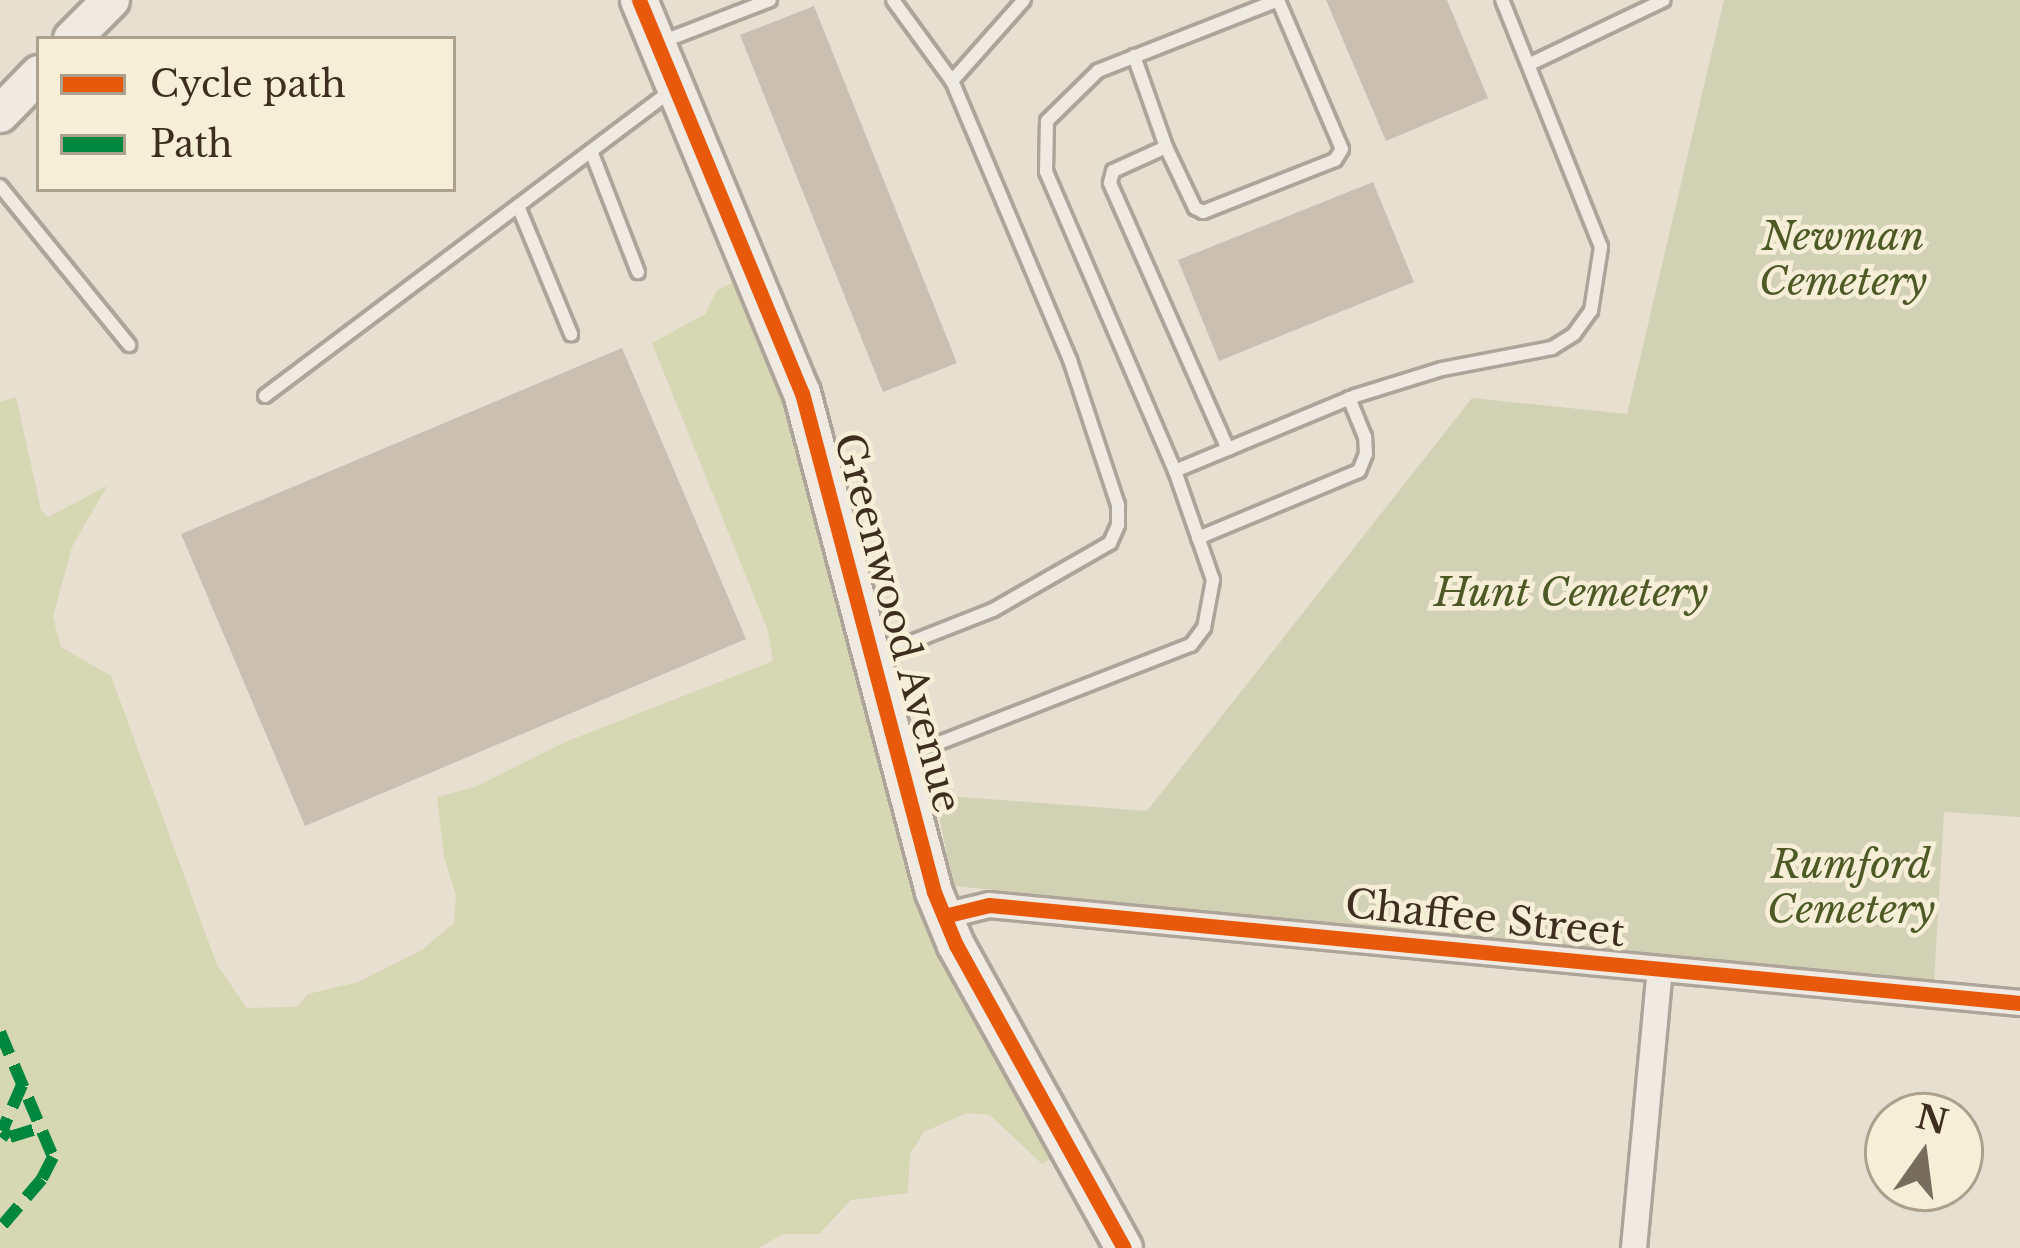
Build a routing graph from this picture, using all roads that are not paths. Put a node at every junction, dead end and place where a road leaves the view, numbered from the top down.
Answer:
1 (111, 0) edge
2 (639, 0) edge
3 (770, 0) edge
4 (893, 0) edge
5 (1024, 0) edge
6 (1502, 0) edge
7 (1664, 0) edge
8 (75, 36) edge
9 (656, 45) junction
10 (1134, 56) junction
11 (1530, 64) junction
12 (36, 77) edge
13 (952, 81) junction
14 (673, 89) junction
15 (0, 114) edge
16 (1166, 147) junction
17 (591, 151) junction
18 (0, 186) edge
19 (518, 206) junction
20 (638, 272) dead end
21 (571, 334) dead end
22 (129, 346) dead end
23 (265, 396) dead end
24 (1349, 398) junction
25 (1228, 449) junction
26 (1175, 471) junction
27 (1198, 538) junction
28 (871, 658) junction
29 (897, 759) junction
30 (944, 916) junction
31 (1660, 970) junction
32 (2020, 1003) edge
33 (1124, 1248) edge
34 (1634, 1248) edge

1 - 8 street
2 - 9 street, Greenwood Avenue
3 - 9 lane
4 - 13 lane
5 - 13 lane
6 - 11 lane
7 - 11 lane
9 - 14 street, Greenwood Avenue
10 - 16 lane
10 - 16 lane
10 - 26 lane
11 - 24 lane
12 - 15 street
13 - 28 lane
14 - 17 lane
14 - 28 street, Greenwood Avenue
16 - 25 lane
17 - 19 lane
17 - 20 lane
18 - 22 lane
19 - 21 lane
19 - 23 lane
24 - 25 lane
24 - 27 lane
25 - 26 lane
26 - 27 lane
27 - 29 lane
28 - 29 street, Greenwood Avenue
29 - 30 street, Greenwood Avenue
30 - 31 street, Chaffee Street
30 - 33 street, Greenwood Avenue
31 - 32 street, Chaffee Street
31 - 34 street

